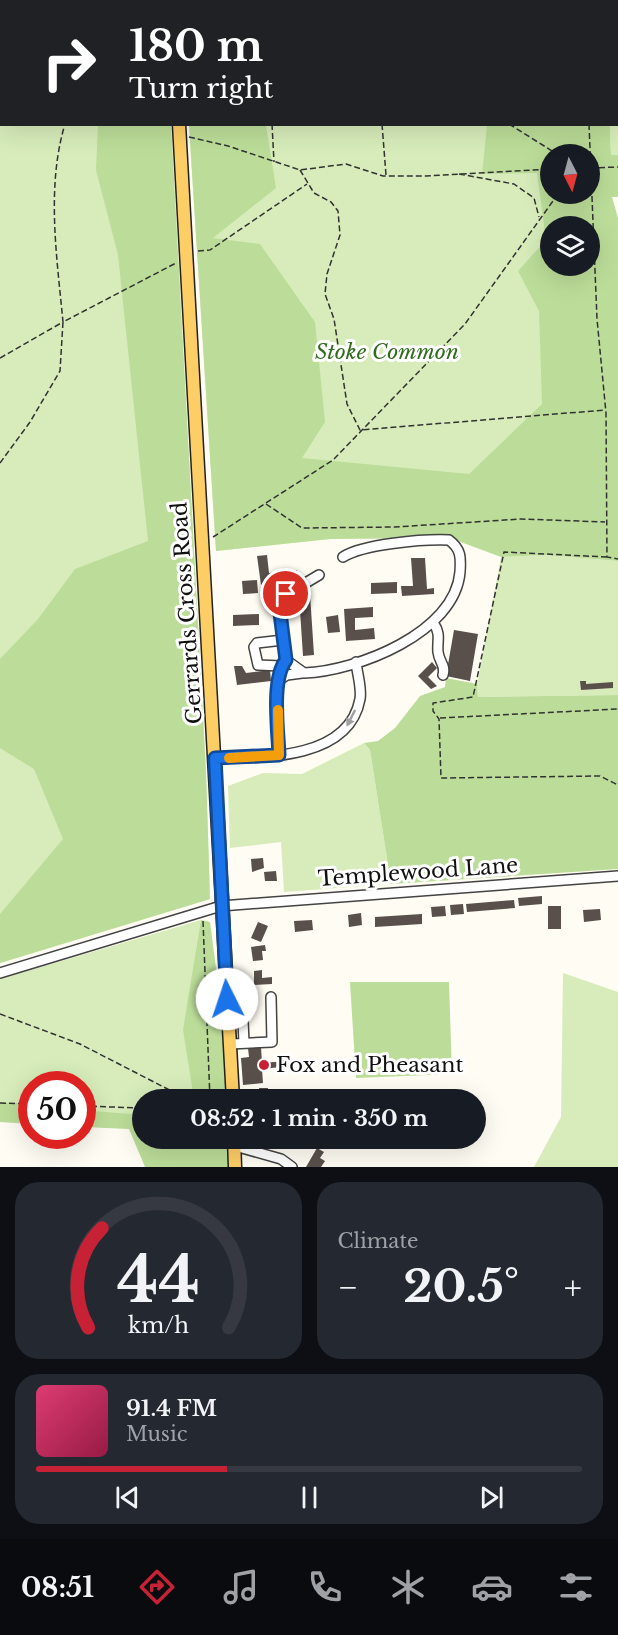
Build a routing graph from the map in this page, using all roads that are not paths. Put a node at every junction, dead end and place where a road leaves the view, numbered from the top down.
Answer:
1 (179, 130) edge
2 (343, 557) dead end
3 (319, 575) dead end
4 (434, 624) junction
5 (283, 640) junction
6 (356, 662) junction
7 (284, 663) junction
8 (302, 673) junction
9 (443, 675) dead end
10 (279, 680) junction
11 (279, 755) junction
12 (215, 758) junction
13 (618, 876) edge
14 (221, 906) junction
15 (0, 973) edge
16 (271, 997) dead end
17 (242, 998) dead end
18 (244, 1043) junction
19 (230, 1044) junction
20 (232, 1089) edge
21 (235, 1149) edge
22 (254, 1149) edge
23 (235, 1167) edge
24 (292, 1167) edge

1 - 12 main road, Gerrards Cross Road
2 - 4 street
3 - 5 street
4 - 6 street
4 - 9 street
5 - 7 street
5 - 7 street
6 - 8 street
6 -> 11 street
7 - 8 street
7 - 10 street
8 - 10 street
10 - 11 street
11 - 12 street
12 - 14 main road, Gerrards Cross Road
13 - 14 street, Templewood Lane
14 - 15 street, Templewood Lane
14 - 19 main road, Gerrards Cross Road
16 - 18 street
17 - 18 street
18 - 19 street
19 - 20 main road, Gerrards Cross Road
21 - 23 main road
22 - 24 street

